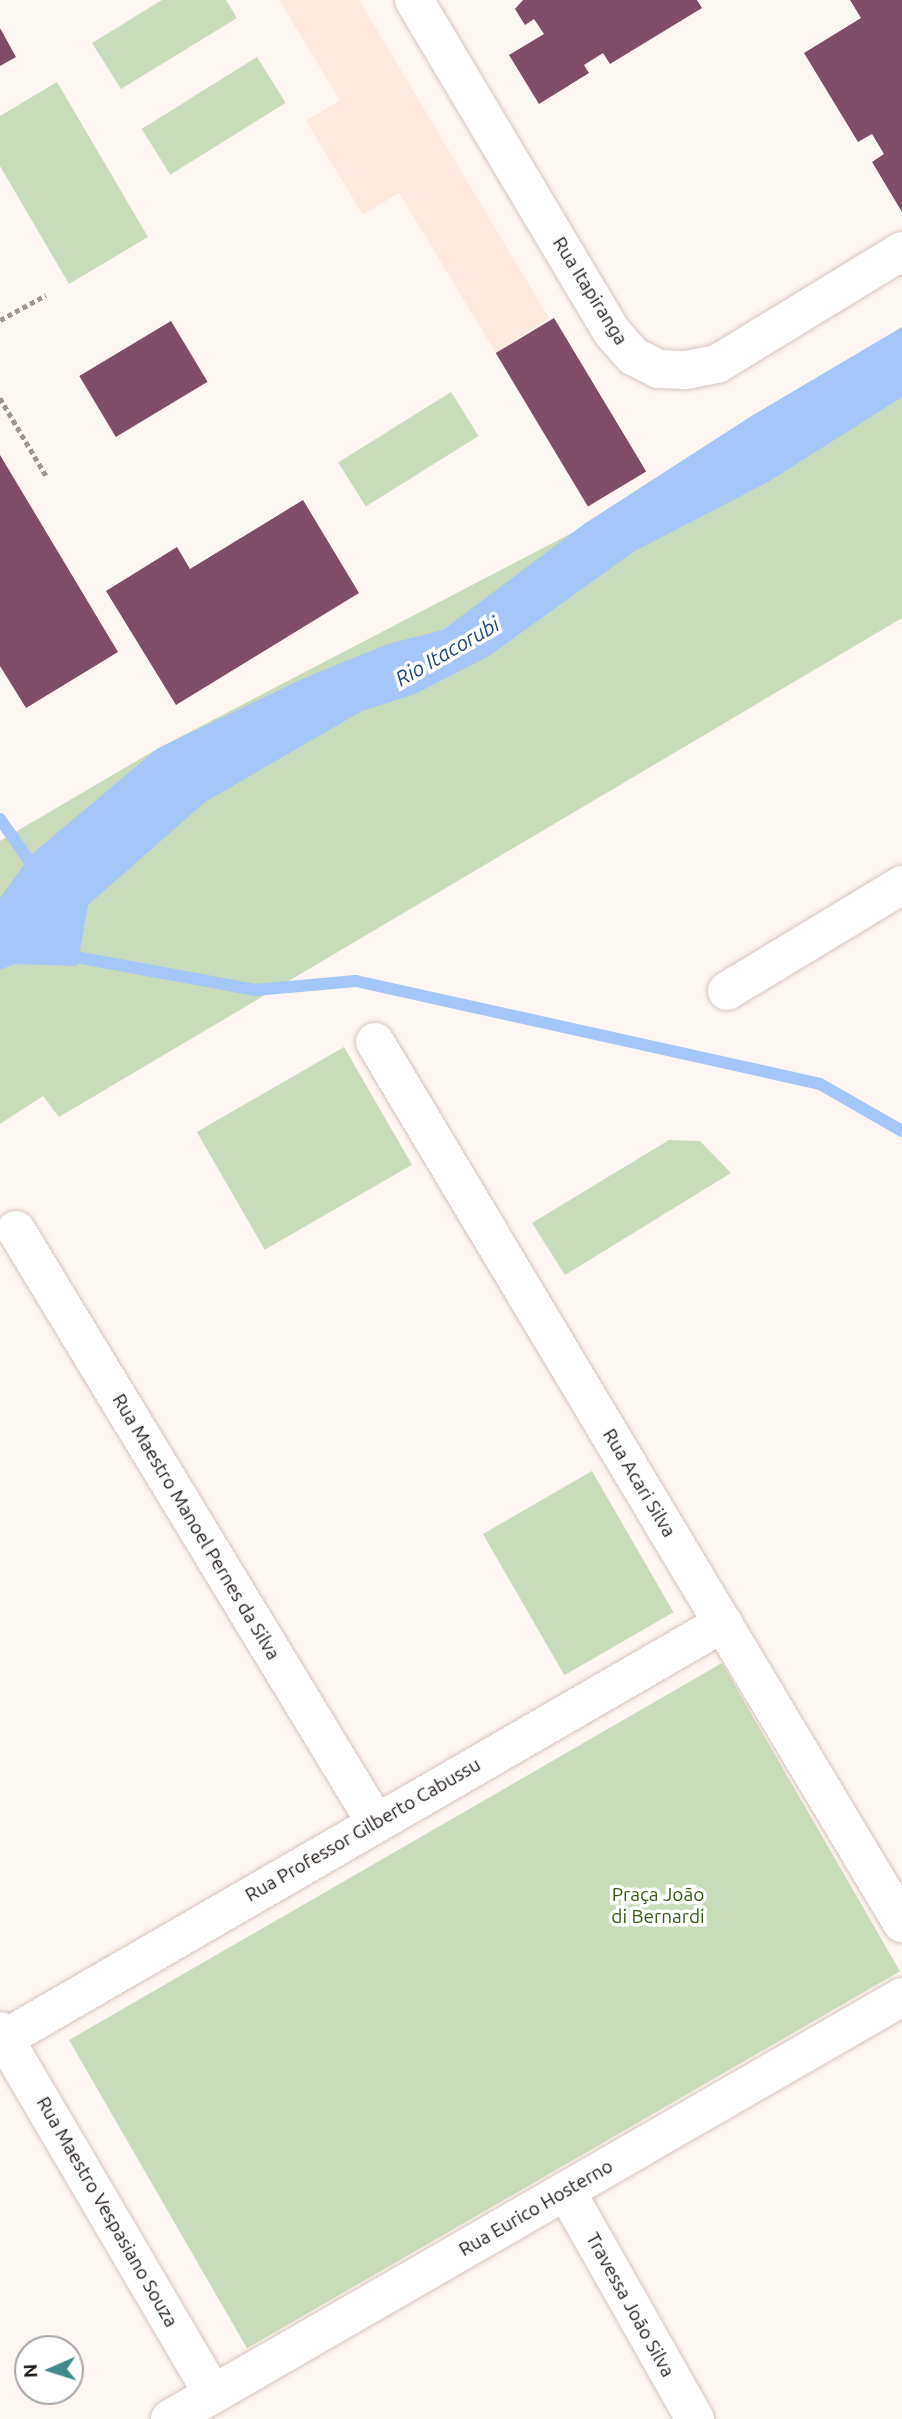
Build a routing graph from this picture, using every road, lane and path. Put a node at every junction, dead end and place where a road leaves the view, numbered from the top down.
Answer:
1 (414, 0) edge
2 (902, 251) edge
3 (46, 295) dead end
4 (0, 320) edge
5 (0, 398) edge
6 (47, 477) dead end
7 (902, 885) edge
8 (727, 991) dead end
9 (375, 1042) dead end
10 (16, 1230) dead end
11 (723, 1623) junction
12 (376, 1823) junction
13 (902, 1923) edge
14 (902, 1997) edge
15 (2, 2035) edge
16 (566, 2191) junction
17 (214, 2394) junction
18 (170, 2419) edge
19 (695, 2419) edge

1 - 2 street, Rua Itapiranga
3 - 4 path
5 - 6 path
7 - 8 street
9 - 11 street, Rua Acari Silva
10 - 12 street, Rua Maestro Manoel Pernes da Silva
11 - 12 street, Rua Professor Gilberto Cabussu
11 - 13 street, Rua Acari Silva
12 - 15 street, Rua Professor Gilberto Cabussu
14 - 16 street, Rua Eurico Hosterno
15 - 17 street, Rua Maestro Vespasiano Souza
16 - 17 street, Rua Eurico Hosterno
16 - 19 street, Travessa João Silva
17 - 18 street, Rua Eurico Hosterno

